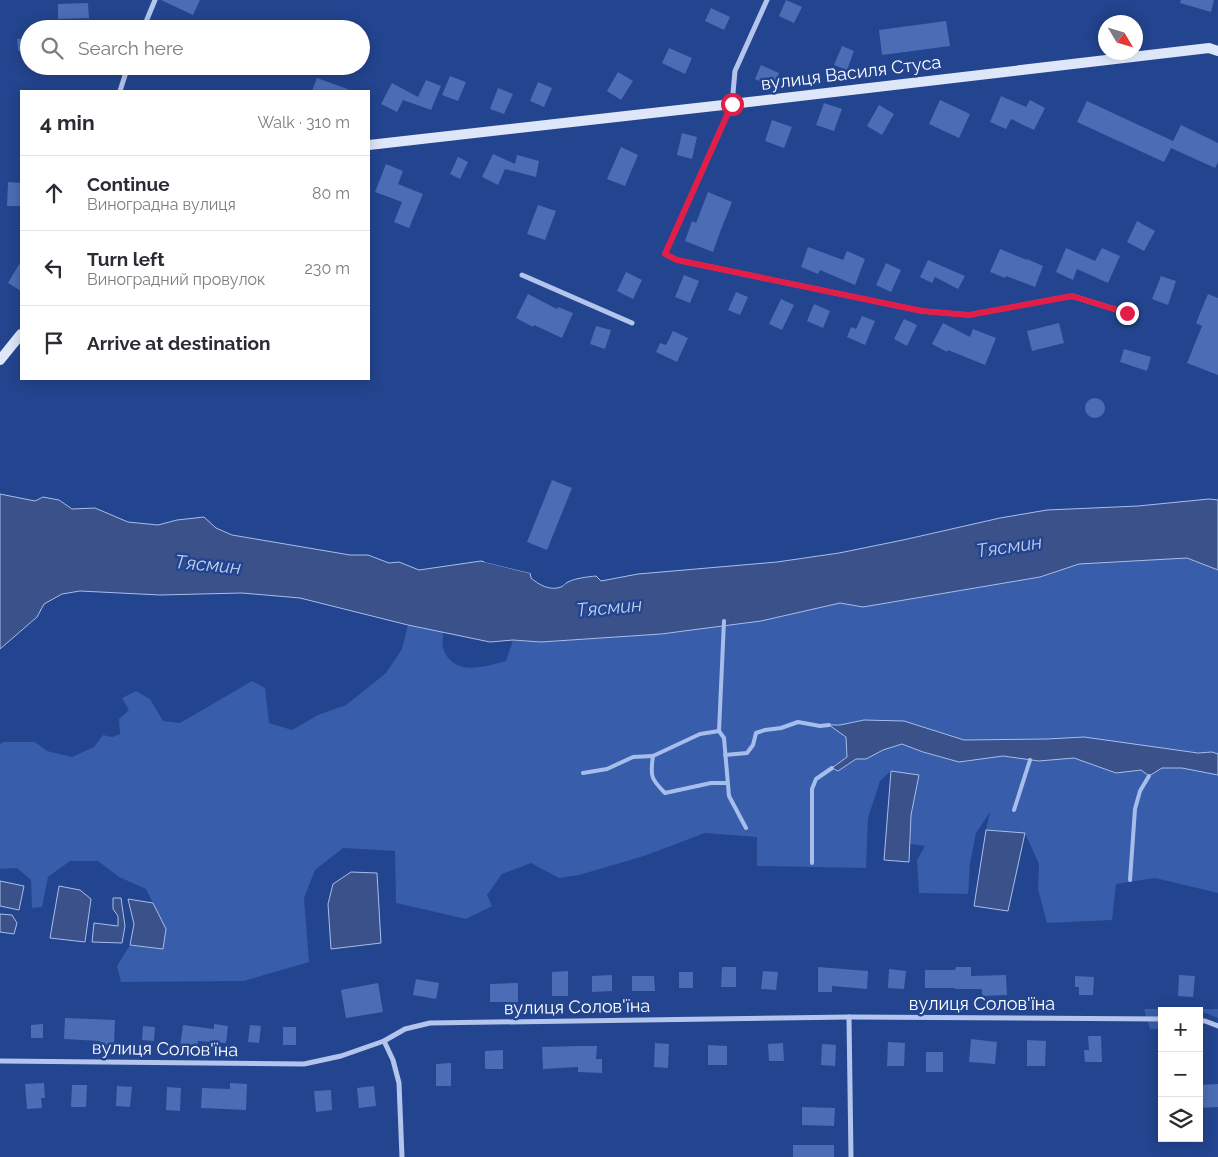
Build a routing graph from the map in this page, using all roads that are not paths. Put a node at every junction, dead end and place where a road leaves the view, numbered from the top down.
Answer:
1 (155, 0) edge
2 (767, 0) edge
3 (147, 20) edge
4 (1218, 50) edge
5 (125, 75) edge
6 (120, 90) edge
7 (732, 104) junction
8 (370, 145) edge
9 (522, 275) dead end
10 (1127, 313) dead end
11 (632, 323) dead end
12 (20, 335) edge
13 (0, 360) edge
14 (848, 1017) junction
15 (1158, 1019) edge
16 (1203, 1021) edge
17 (1218, 1026) edge
18 (384, 1041) junction
19 (0, 1061) edge
20 (402, 1157) edge
21 (851, 1157) edge

1 - 3 street
2 - 7 street
4 - 7 street, вулиця Василя Стуса
5 - 6 street
7 - 8 street, вулиця Василя Стуса
7 - 10 street
9 - 11 street
12 - 13 street
14 - 15 street, вулиця Солов'їна
14 - 18 street, вулиця Солов'їна
14 - 21 street
16 - 17 street
18 - 19 street, вулиця Солов'їна
18 - 20 street

